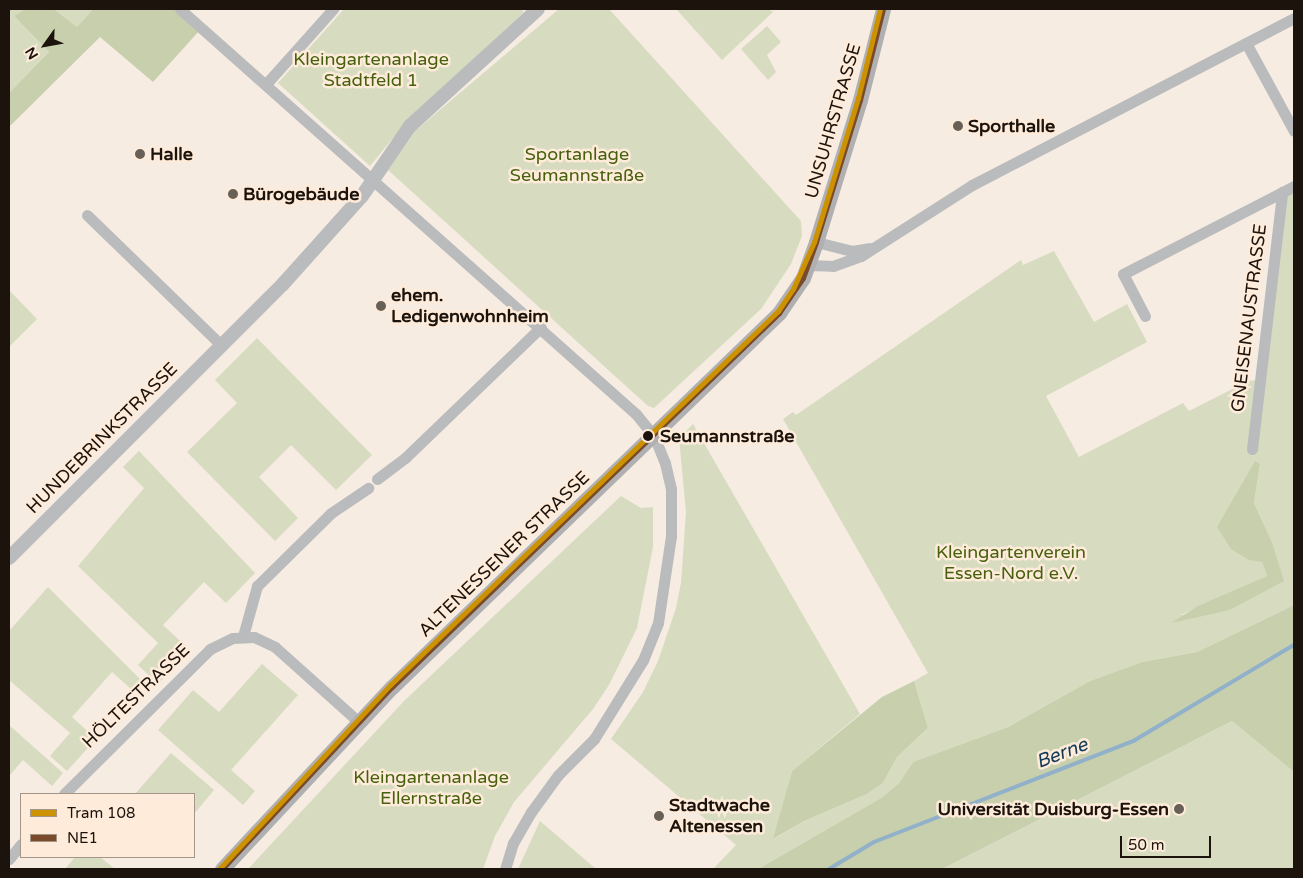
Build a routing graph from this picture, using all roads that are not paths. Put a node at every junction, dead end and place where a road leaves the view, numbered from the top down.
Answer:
1 (180, 9) edge
2 (333, 9) edge
3 (883, 9) edge
4 (531, 11) edge
5 (1294, 18) edge
6 (1246, 43) junction
7 (266, 84) junction
8 (1294, 131) edge
9 (374, 181) junction
10 (1294, 186) edge
11 (1282, 192) junction
12 (87, 215) dead end
13 (816, 242) junction
14 (876, 247) junction
15 (808, 265) junction
16 (1145, 316) dead end
17 (541, 327) junction
18 (222, 346) junction
19 (654, 436) junction
20 (1252, 449) dead end
21 (377, 479) dead end
22 (368, 488) dead end
23 (9, 558) edge
24 (243, 636) junction
25 (359, 722) junction
26 (65, 793) edge
27 (20, 845) edge
28 (9, 859) edge
29 (222, 869) edge
30 (505, 869) edge

1 - 7 street
2 - 7 street
3 - 13 main road, UNSUHRSTRASSE
4 - 9 street, HUNDEBRINKSTRASSE
5 - 6 street
6 - 8 street
6 - 14 street
7 - 9 street
9 - 17 street
9 - 18 street, HUNDEBRINKSTRASSE
10 - 11 street
11 - 16 street
11 - 20 street, GNEISENAUSTRASSE
12 - 18 street
13 - 14 street
13 - 15 main road, ALTENESSENER STRASSE
14 - 15 street
15 - 19 main road, ALTENESSENER STRASSE
17 - 19 street
17 - 21 street
18 - 23 street, HUNDEBRINKSTRASSE
19 - 25 main road, ALTENESSENER STRASSE
19 - 30 street
22 - 24 street
24 - 25 street
24 - 26 street, HÖLTESTRASSE
25 - 29 main road, ALTENESSENER STRASSE
27 - 28 street

